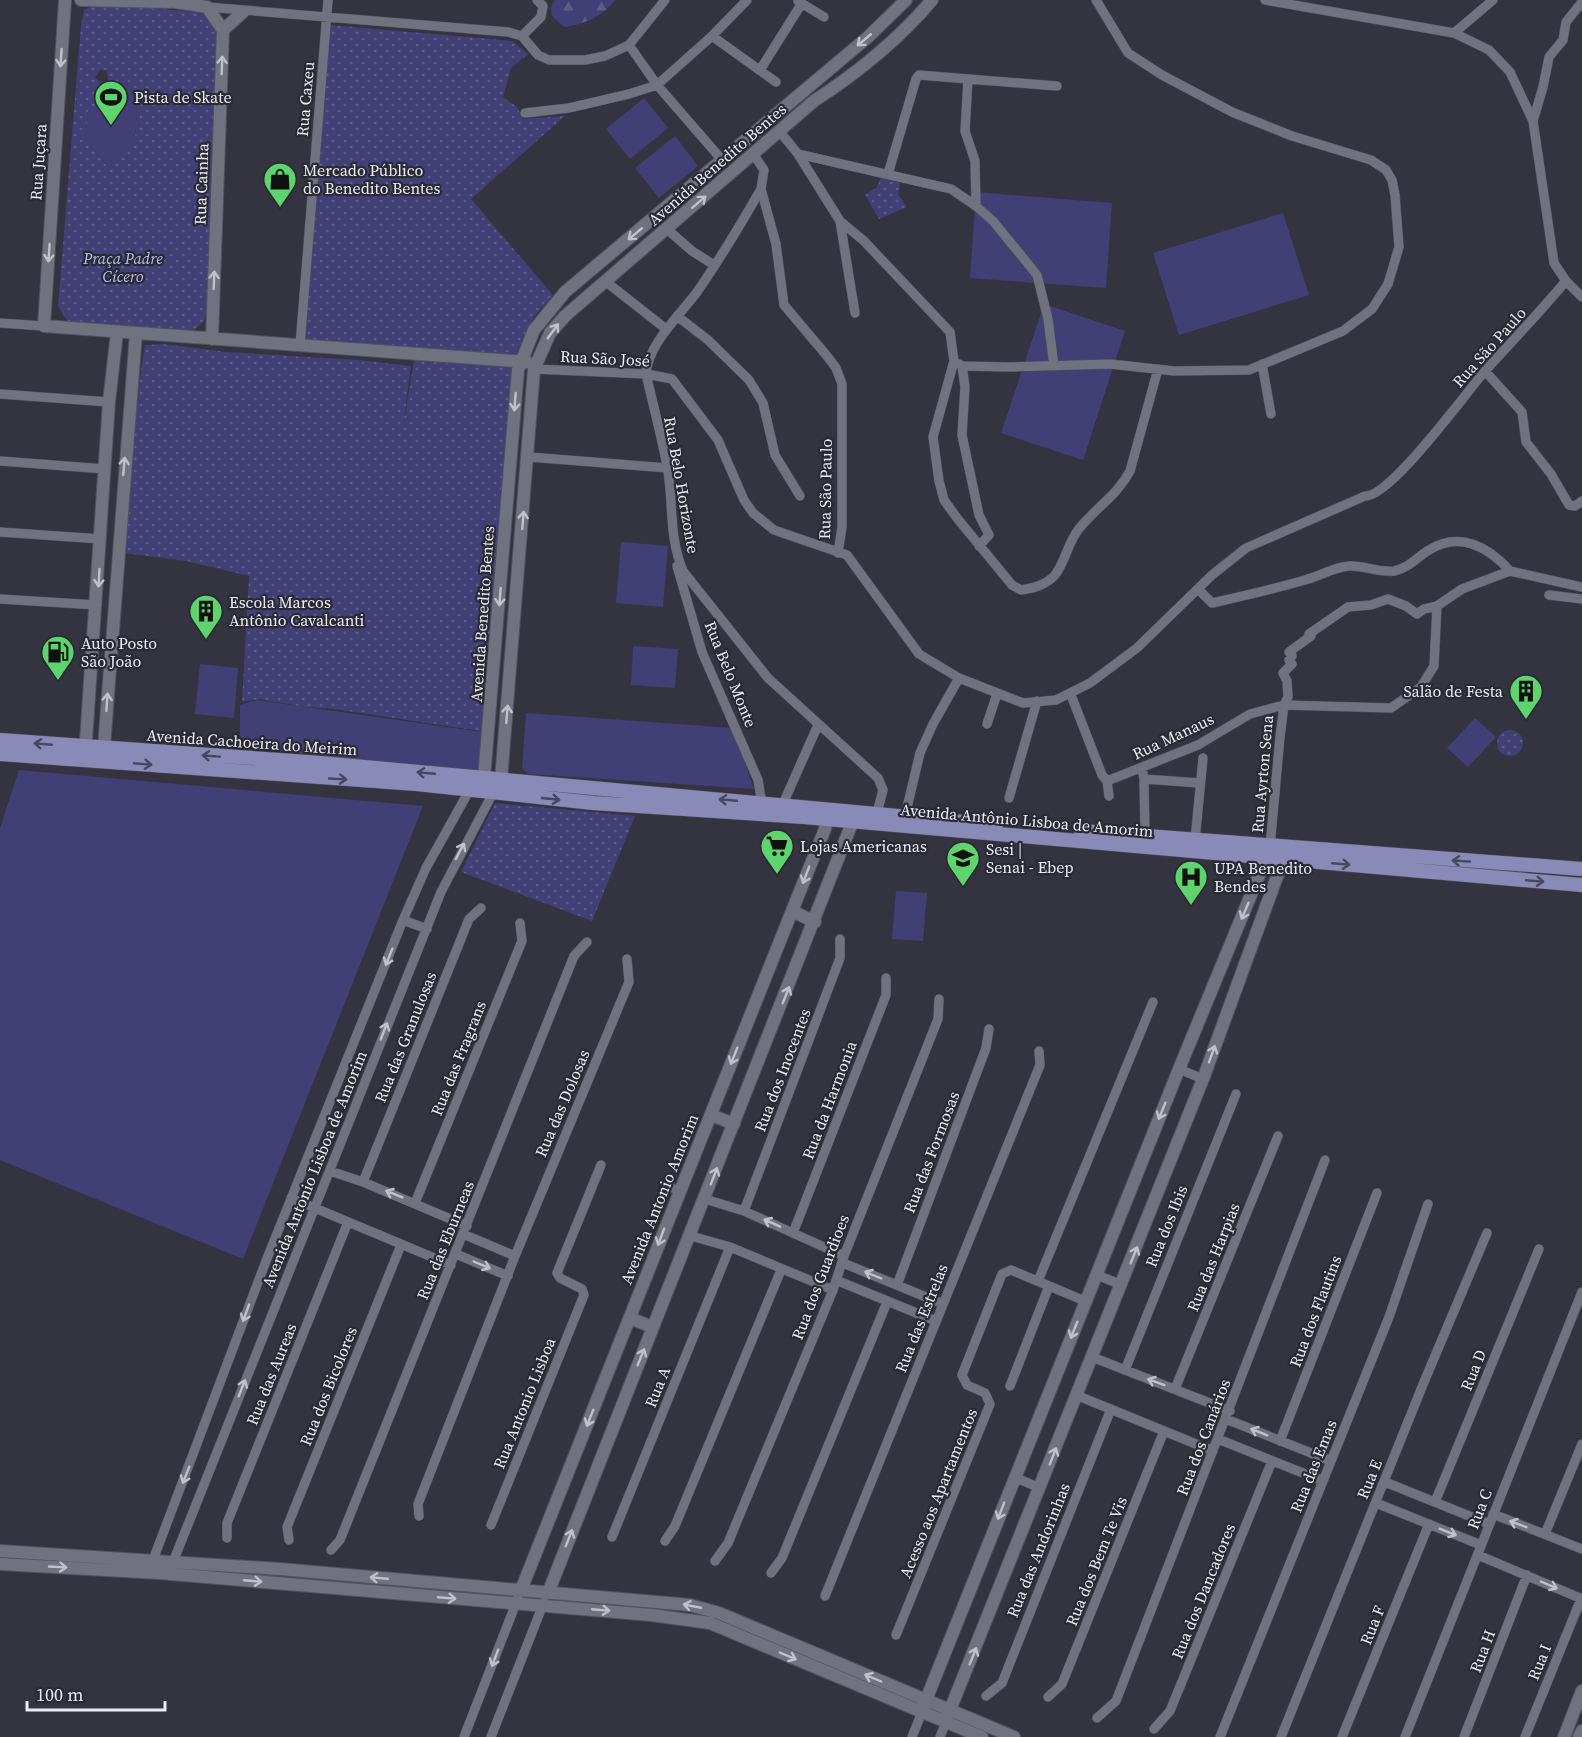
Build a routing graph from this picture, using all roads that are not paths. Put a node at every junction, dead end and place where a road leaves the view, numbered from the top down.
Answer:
1 (65, 0) edge
2 (81, 0) edge
3 (328, 0) edge
4 (537, 0) edge
5 (665, 0) edge
6 (747, 0) edge
7 (906, 0) edge
8 (932, 0) edge
9 (1096, 0) edge
10 (1265, 0) edge
11 (1493, 0) edge
12 (166, 1) edge
13 (799, 2) edge
14 (1582, 2) edge
15 (228, 5) edge
16 (207, 7) junction
17 (243, 12) junction
18 (824, 17) dead end
19 (326, 18) junction
20 (224, 30) junction
21 (1454, 33) junction
22 (522, 36) junction
23 (712, 36) junction
24 (629, 45) junction
25 (760, 70) junction
26 (968, 79) junction
27 (776, 82) dead end
28 (657, 85) junction
29 (1057, 86) dead end
30 (804, 90) junction
31 (814, 101) junction
32 (525, 112) dead end
33 (1533, 121) junction
34 (780, 132) junction
35 (798, 154) junction
36 (754, 155) junction
37 (723, 161) junction
38 (888, 174) junction
39 (761, 189) junction
40 (976, 206) junction
41 (840, 221) junction
42 (668, 230) junction
43 (714, 265) junction
44 (605, 281) junction
45 (1566, 281) junction
46 (1582, 297) edge
47 (855, 314) dead end
48 (677, 316) junction
49 (0, 323) edge
50 (44, 326) junction
51 (666, 329) junction
52 (117, 332) junction
53 (136, 333) junction
54 (212, 339) junction
55 (300, 345) junction
56 (520, 362) junction
57 (958, 363) junction
58 (1262, 364) junction
59 (534, 366) junction
60 (1054, 366) junction
61 (1158, 369) junction
62 (1485, 371) junction
63 (646, 374) junction
64 (0, 394) edge
65 (109, 402) junction
66 (1271, 414) dead end
67 (529, 457) junction
68 (0, 461) edge
69 (668, 468) junction
70 (105, 469) junction
71 (800, 496) dead end
72 (102, 503) junction
73 (121, 503) junction
74 (1578, 504) edge
75 (0, 531) edge
76 (101, 539) junction
77 (979, 546) junction
78 (838, 553) junction
79 (677, 555) junction
80 (1510, 571) junction
81 (1582, 587) edge
82 (1199, 590) junction
83 (1550, 596) dead end
84 (0, 598) edge
85 (1582, 599) edge
86 (97, 605) junction
87 (1437, 606) junction
88 (959, 678) junction
89 (997, 694) junction
90 (1071, 695) junction
91 (1037, 701) junction
92 (1284, 705) junction
93 (987, 724) dead end
94 (818, 725) junction
95 (0, 740) edge
96 (86, 753) junction
97 (0, 754) edge
98 (103, 755) junction
99 (1203, 758) dead end
100 (1142, 768) junction
101 (484, 778) junction
102 (1144, 779) junction
103 (501, 780) junction
104 (1107, 781) junction
105 (1200, 783) junction
106 (469, 791) junction
107 (493, 793) junction
108 (1109, 796) dead end
109 (1009, 798) dead end
110 (762, 804) junction
111 (782, 806) junction
112 (877, 813) junction
113 (827, 814) junction
114 (906, 816) junction
115 (855, 817) junction
116 (1145, 835) junction
117 (1195, 840) junction
118 (1269, 852) junction
119 (1285, 854) junction
120 (1582, 869) edge
121 (1582, 885) edge
122 (481, 908) dead end
123 (792, 911) junction
124 (403, 920) junction
125 (815, 922) junction
126 (520, 923) dead end
127 (427, 929) junction
128 (840, 939) dead end
129 (587, 942) dead end
130 (627, 959) dead end
131 (886, 978) dead end
132 (939, 999) dead end
133 (1153, 1002) dead end
134 (989, 1029) dead end
135 (1039, 1051) dead end
136 (1179, 1069) junction
137 (1203, 1079) junction
138 (1236, 1094) dead end
139 (711, 1115) junction
140 (734, 1124) junction
141 (1278, 1136) dead end
142 (1325, 1160) dead end
143 (601, 1165) dead end
144 (330, 1172) junction
145 (363, 1182) junction
146 (1377, 1193) dead end
147 (291, 1198) junction
148 (705, 1199) junction
149 (415, 1203) junction
150 (1428, 1204) dead end
151 (315, 1208) junction
152 (744, 1211) junction
153 (348, 1222) junction
154 (465, 1230) junction
155 (793, 1233) junction
156 (1487, 1233) dead end
157 (691, 1236) junction
158 (401, 1245) junction
159 (730, 1247) junction
160 (1539, 1249) dead end
161 (456, 1254) junction
162 (515, 1256) junction
163 (843, 1259) junction
164 (451, 1265) junction
165 (781, 1270) junction
166 (1097, 1275) junction
167 (507, 1276) junction
168 (837, 1280) junction
169 (1038, 1281) junction
170 (897, 1285) junction
171 (1122, 1285) junction
172 (1049, 1286) junction
173 (833, 1290) junction
174 (1582, 1292) edge
175 (1085, 1301) junction
176 (887, 1302) junction
177 (943, 1304) junction
178 (630, 1318) junction
179 (936, 1321) junction
180 (652, 1327) junction
181 (1092, 1357) junction
182 (1125, 1370) junction
183 (1010, 1386) dead end
184 (1175, 1389) junction
185 (1077, 1395) junction
186 (1111, 1409) junction
187 (1228, 1415) junction
188 (1164, 1431) junction
189 (1218, 1439) junction
190 (1280, 1441) junction
191 (1582, 1444) edge
192 (1214, 1451) junction
193 (1272, 1461) junction
194 (1331, 1461) junction
195 (1014, 1477) junction
196 (1323, 1481) junction
197 (1384, 1482) junction
198 (1040, 1488) junction
199 (1376, 1503) junction
200 (1435, 1503) junction
201 (1493, 1514) junction
202 (419, 1516) dead end
203 (1429, 1524) junction
204 (1489, 1524) junction
205 (491, 1525) dead end
206 (1545, 1534) junction
207 (612, 1537) dead end
208 (227, 1538) dead end
209 (289, 1540) dead end
210 (665, 1541) dead end
211 (1582, 1549) edge
212 (331, 1550) dead end
213 (1479, 1550) junction
214 (0, 1551) edge
215 (153, 1560) junction
216 (715, 1561) dead end
217 (173, 1562) junction
218 (0, 1564) edge
219 (771, 1573) dead end
220 (1527, 1575) junction
221 (521, 1590) junction
222 (548, 1593) junction
223 (825, 1596) dead end
224 (1582, 1599) edge
225 (516, 1603) junction
226 (543, 1605) junction
227 (896, 1635) dead end
228 (1582, 1690) edge
229 (986, 1696) dead end
230 (1048, 1697) dead end
231 (924, 1706) junction
232 (948, 1716) junction
233 (1097, 1719) dead end
234 (1154, 1729) dead end
235 (1582, 1731) edge
236 (464, 1737) edge
237 (491, 1737) edge
238 (912, 1737) edge
239 (940, 1737) edge
240 (981, 1737) edge
241 (1014, 1737) edge
242 (1220, 1737) edge
243 (1281, 1737) edge
244 (1342, 1737) edge
245 (1405, 1737) edge
246 (1464, 1737) edge
247 (1525, 1737) edge
248 (1564, 1737) edge
249 (1579, 1737) edge

1 -> 50 street, Rua Juçara
2 - 12 street
3 - 19 street, Rua Caxeu
4 - 22 street
5 - 24 street
6 - 23 street
7 -> 30 street, Avenida Benedito Bentes
8 - 31 street, Avenida Benedito Bentes
9 - 58 street
10 - 21 street
11 - 21 street
12 - 16 street
13 - 18 street
13 - 25 street
14 - 33 street
15 - 16 street
15 - 17 street
16 - 20 street
17 - 19 street
17 - 20 street
19 - 22 street
19 - 55 street, Rua Caxeu
54 -> 20 street, Rua Cainha
21 - 33 street
22 - 24 street
23 - 25 street
23 - 28 street
24 - 28 street
25 - 27 street
26 - 29 street
26 - 38 street
26 - 40 street
28 - 32 street
28 - 37 street
30 - 31 street
30 - 37 street, Avenida Benedito Bentes
31 - 34 street, Avenida Benedito Bentes
33 - 45 street
34 - 35 street
34 - 36 street, Avenida Benedito Bentes
35 - 38 street
35 - 41 street
36 - 39 street
42 -> 36 street, Avenida Benedito Bentes
37 -> 56 street, Avenida Benedito Bentes
38 - 40 street
39 - 43 street
39 - 78 street, Rua São Paulo
40 - 60 street
41 - 47 street
41 - 57 street
42 - 43 street
42 - 44 street, Avenida Benedito Bentes
43 - 48 street
44 - 51 street
59 -> 44 street, Avenida Benedito Bentes
45 - 46 street
45 - 62 street, Rua São Paulo
48 - 51 street
48 - 71 street
49 - 50 street
50 - 52 street
51 - 63 street
52 - 53 street
52 - 65 street
53 - 54 street
73 -> 53 street
54 - 55 street
55 - 56 street
56 - 59 street
56 -> 101 street, Avenida Benedito Bentes
57 - 60 street
57 - 77 street
57 - 77 street
58 - 61 street
58 - 66 street
59 - 63 street, Rua São José
59 - 67 street, Avenida Benedito Bentes
60 - 61 street
61 - 77 street
62 - 74 street
62 - 82 street, Rua São Paulo
63 - 69 street, Rua Belo Horizonte
63 - 78 street, Rua São José
64 - 65 street
65 - 70 street
67 - 69 street
103 -> 67 street, Avenida Benedito Bentes
68 - 70 street
69 - 79 street, Rua Belo Horizonte
70 - 72 street
72 - 73 street
72 - 76 street
98 -> 73 street
75 - 76 street
76 -> 86 street
78 - 88 street, Rua São Paulo
79 - 94 street, Rua Belo Horizonte
79 - 110 street, Rua Belo Monte
80 - 81 street
80 - 82 street
80 - 87 street
82 - 90 street, Rua São Paulo
83 - 85 street
84 - 86 street
86 - 96 street
87 - 92 street, Rua Manaus
87 - 92 street, Rua Ayrton Sena
88 - 89 street, Rua São Paulo
88 - 114 street
89 - 91 street, Rua São Paulo
89 - 93 street
90 - 91 street, Rua São Paulo
90 - 104 street
91 - 109 street
92 - 100 street, Rua Manaus
92 - 118 street, Rua Ayrton Sena
94 - 111 street
94 - 112 street, Rua Belo Horizonte
96 -> 95 main road, Avenida Cachoeira do Meirim
96 - 97 main road, Avenida Cachoeira do Meirim
96 - 98 main road, Avenida Cachoeira do Meirim
101 -> 98 main road, Avenida Cachoeira do Meirim
98 -> 106 main road, Avenida Cachoeira do Meirim
99 - 105 street
100 - 102 street
100 - 104 street, Rua Manaus
101 - 103 main road, Avenida Cachoeira do Meirim
101 - 106 street
102 - 105 street
102 - 116 street
103 - 107 street, Avenida Benedito Bentes
110 -> 103 main road, Avenida Antônio Lisboa de Amorim
104 - 108 street
105 - 117 street
106 - 107 main road, Avenida Antônio Lisboa de Amorim
106 - 124 street, Avenida Antonio Lisboa de Amorim
107 -> 113 main road, Avenida Antônio Lisboa de Amorim
127 -> 107 street, Avenida Antonio Lisboa de Amorim
110 - 111 main road, Avenida Antônio Lisboa de Amorim
111 - 113 main road, Avenida Antônio Lisboa de Amorim
112 - 114 main road, Avenida Antônio Lisboa de Amorim
112 - 115 main road, Avenida Antônio Lisboa de Amorim
113 - 115 main road, Avenida Antônio Lisboa de Amorim
113 -> 123 street, Avenida Antonio Amorim
114 - 116 main road, Avenida Antônio Lisboa de Amorim
115 - 118 main road, Avenida Antônio Lisboa de Amorim
115 - 125 street
116 - 117 main road, Avenida Antônio Lisboa de Amorim
117 - 118 main road, Avenida Antônio Lisboa de Amorim
118 - 119 main road, Avenida Antônio Lisboa de Amorim
118 -> 136 street
120 -> 119 main road, Avenida Antônio Lisboa de Amorim
119 -> 121 main road, Avenida Antônio Lisboa de Amorim
137 -> 119 street
122 - 145 street, Rua das Granulosas
123 - 125 street
123 -> 139 street, Avenida Antonio Amorim
124 - 127 street
124 -> 147 street, Avenida Antonio Lisboa de Amorim
140 -> 125 street
126 - 149 street, Rua das Fragrans
144 -> 127 street, Avenida Antonio Lisboa de Amorim
128 - 152 street, Rua dos Inocentes
129 - 154 street, Rua das Eburneas
130 - 162 street, Rua das Dolosas
131 - 155 street, Rua da Harmonia
132 - 163 street, Rua dos Guardioes
133 - 169 street
134 - 170 street, Rua das Formosas
135 - 177 street, Rua das Estrelas
136 - 137 street
136 -> 166 street
171 -> 137 street
138 - 182 street, Rua dos Ibis
139 - 140 street
139 -> 178 street, Avenida Antonio Amorim
148 -> 140 street
141 - 184 street, Rua das Harpias
142 - 187 street, Rua dos Canários
143 - 205 street, Rua Antonio Lisboa
144 - 145 street
144 - 151 street, Avenida Antonio Lisboa de Amorim
149 -> 145 street
146 - 190 street, Rua dos Flautins
147 - 151 street
147 -> 215 street, Avenida Antonio Lisboa de Amorim
148 - 152 street
148 - 157 street
149 - 154 street
150 - 194 street, Rua das Emas
151 - 153 street
217 -> 151 street, Avenida Antonio Lisboa de Amorim
155 -> 152 street
153 - 158 street
153 - 208 street, Rua das Aureas
154 - 161 street, Rua das Eburneas
154 - 162 street
155 - 163 street
156 - 197 street, Rua E
157 - 159 street
157 - 180 street
158 - 164 street
158 - 209 street, Rua dos Bicolores
159 - 165 street
159 - 207 street, Rua A
160 - 200 street, Rua D
161 - 164 street, Rua das Eburneas
161 -> 167 street
162 - 167 street, Rua das Dolosas
163 - 168 street, Rua dos Guardioes
170 -> 163 street
164 - 212 street, Rua das Eburneas
165 - 173 street
165 - 210 street
166 - 171 street
166 - 175 street
167 - 202 street, Rua das Dolosas
168 - 173 street, Rua dos Guardioes
168 - 176 street
169 - 172 street
169 - 227 street, Acesso aos Apartamentos
170 - 177 street
171 - 181 street
172 - 175 street
172 - 183 street
173 - 216 street, Rua dos Guardioes
174 - 201 street, Rua C
175 -> 195 street
176 - 179 street
176 - 219 street
177 - 179 street, Rua das Estrelas
178 - 180 street
178 -> 221 street, Avenida Antonio Amorim
179 - 223 street, Rua das Estrelas
222 -> 180 street
181 - 182 street
181 - 185 street
184 -> 182 street
184 - 187 street
185 - 186 street
198 -> 185 street
186 - 188 street
186 - 229 street, Rua das Andorinhas
187 - 189 street, Rua dos Canários
190 -> 187 street
188 - 192 street
188 - 230 street, Rua dos Bem Te Vis
189 - 192 street, Rua dos Canários
189 - 193 street
190 - 194 street
191 - 206 street
192 - 233 street, Rua dos Canários
193 - 196 street
193 - 234 street, Rua dos Dancadores
194 - 196 street, Rua das Emas
195 - 198 street
195 -> 231 street
196 - 242 street, Rua das Emas
197 - 199 street, Rua E
197 - 200 street
232 -> 198 street
199 - 203 street
199 - 243 street, Rua E
200 - 204 street
201 - 204 street, Rua C
206 -> 201 street
203 -> 213 street
203 - 244 street, Rua F
204 - 213 street, Rua C
206 - 211 street
213 - 220 street
213 - 245 street, Rua C
214 - 215 street
215 - 217 street
221 -> 217 street
218 -> 225 street
220 -> 224 street
220 - 246 street, Rua H
221 - 222 street
221 - 225 street
222 - 226 street
231 -> 222 street
224 - 247 street, Rua I
225 - 226 street
225 -> 236 street
226 -> 231 street
226 - 237 street
228 - 248 street
231 - 232 street
231 - 238 street
232 - 239 street
232 - 240 street
232 - 241 street
235 - 249 street

